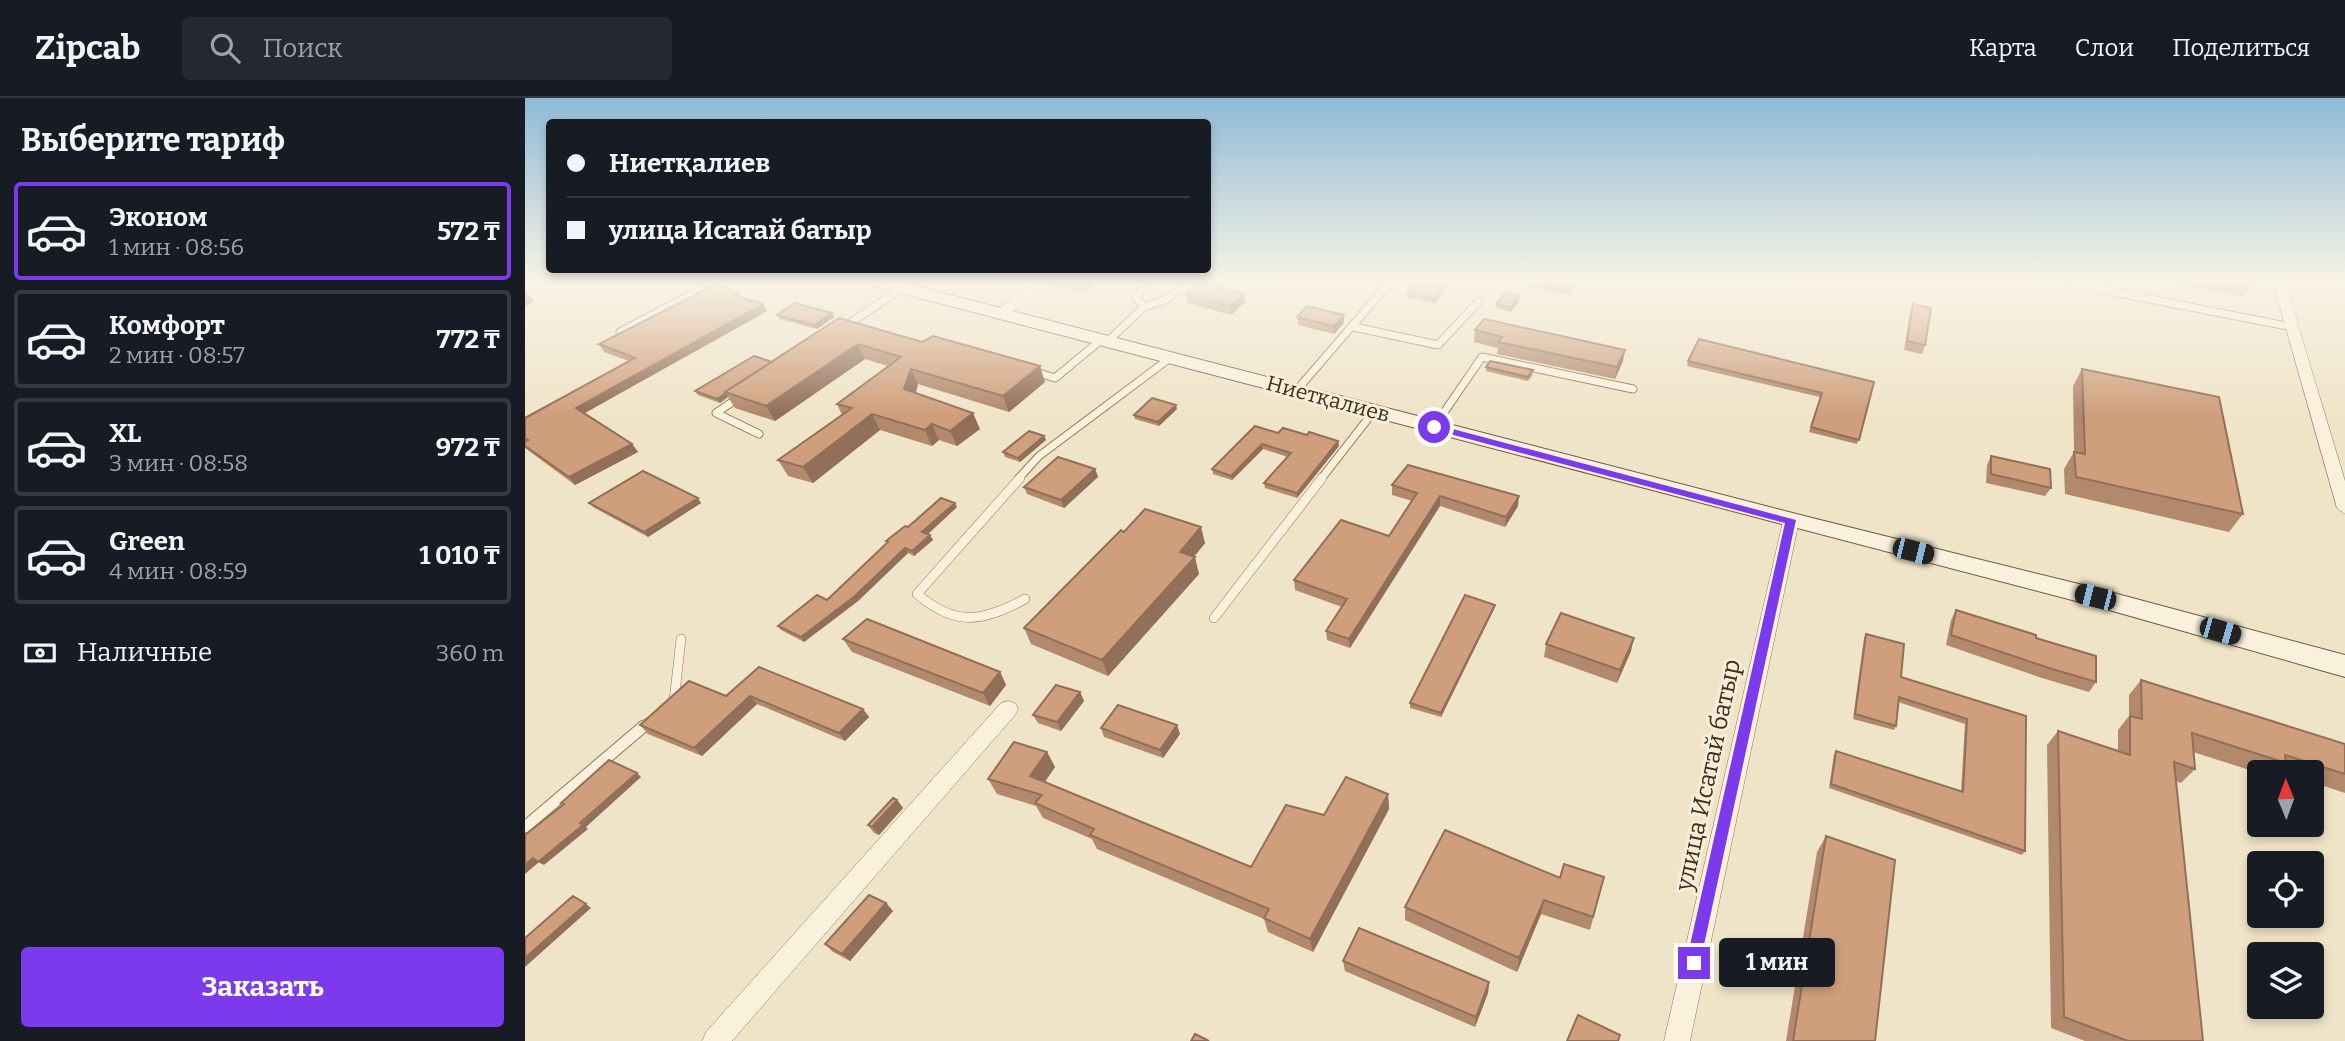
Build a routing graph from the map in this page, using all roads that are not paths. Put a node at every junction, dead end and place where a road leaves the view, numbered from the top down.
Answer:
1 (631, 326) edge
2 (1048, 326) edge
3 (1122, 326) edge
4 (1455, 326) edge
5 (2287, 326) edge
6 (845, 327) joint
7 (1354, 327) joint
8 (2292, 327) joint
9 (857, 330) edge
10 (620, 332) edge
11 (834, 334) edge
12 (1105, 341) junction
13 (1170, 358) junction
14 (1018, 367) edge
15 (1633, 389) dead end
16 (748, 391) edge
17 (1296, 391) junction
18 (1374, 411) junction
19 (1434, 427) junction
20 (759, 433) dead end
21 (2345, 508) edge
22 (1791, 520) junction
23 (1025, 599) dead end
24 (1214, 618) dead end
25 (681, 639) dead end
26 (2345, 666) edge
27 (1008, 709) dead end
28 (525, 827) edge
29 (715, 1041) edge
30 (1677, 1041) edge

1 - 10 lane
2 - 12 street, Ниетқалиев
3 - 12 lane
4 - 7 lane
5 - 8 lane
6 - 9 lane
6 - 11 lane
7 - 17 lane
8 - 21 street
12 - 13 street, Ниетқалиев
12 - 14 lane
13 - 17 street, Ниетқалиев
13 - 23 lane
15 - 19 lane
16 - 20 lane
17 - 18 street, Ниетқалиев
18 - 19 street, Ниетқалиев
18 - 24 lane
19 - 22 street, Ниетқалиев
22 - 26 street, Ниетқалиев
22 - 30 street, улица Исатай батыр
25 - 28 lane
27 - 29 street

